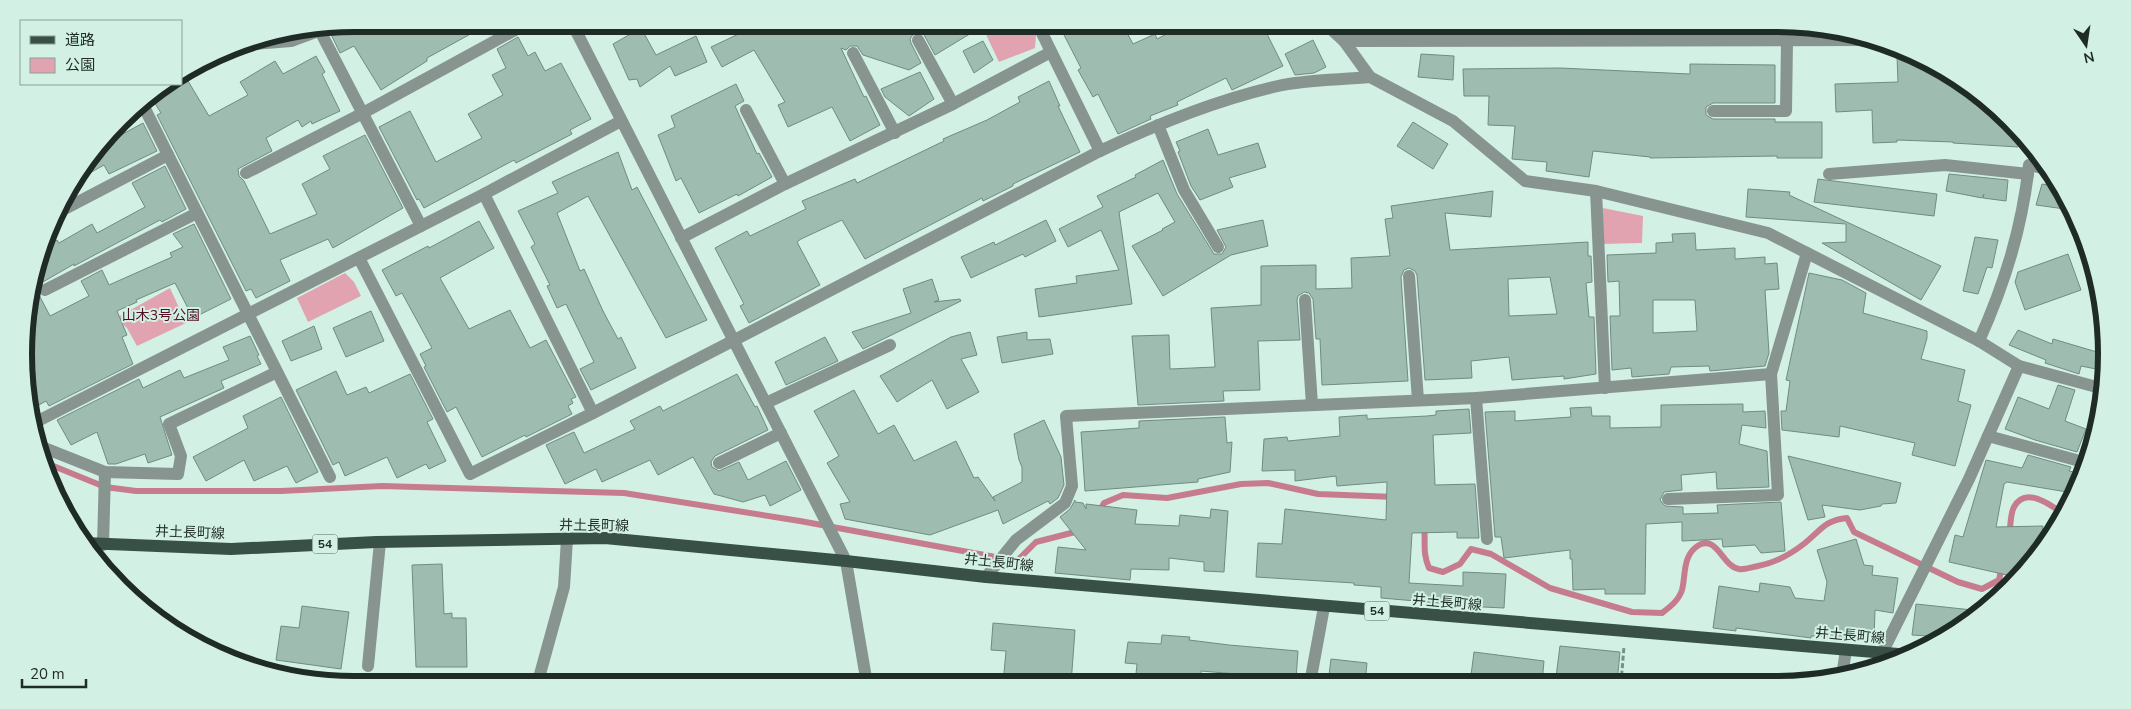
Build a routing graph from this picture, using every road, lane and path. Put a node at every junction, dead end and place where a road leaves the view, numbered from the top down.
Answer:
1 (511, 32) edge
2 (576, 32) edge
3 (1041, 32) edge
4 (1334, 32) edge
5 (321, 34) edge
6 (1542, 35) edge
7 (1732, 35) edge
8 (1823, 36) edge
9 (297, 38) edge
10 (918, 40) dead end
11 (1344, 41) junction
12 (1787, 41) junction
13 (275, 42) edge
14 (1051, 52) junction
15 (853, 53) dead end
16 (1370, 77) junction
17 (953, 104) junction
18 (145, 109) edge
19 (746, 110) dead end
20 (1713, 111) dead end
21 (363, 113) junction
22 (621, 121) junction
23 (1158, 125) junction
24 (895, 133) junction
25 (1100, 152) junction
26 (168, 155) junction
27 (2038, 167) edge
28 (246, 173) dead end
29 (1829, 174) dead end
30 (2028, 174) junction
31 (785, 184) junction
32 (1596, 191) junction
33 (484, 194) junction
34 (69, 207) edge
35 (197, 213) junction
36 (422, 226) junction
37 (681, 238) junction
38 (1218, 247) dead end
39 (1806, 253) junction
40 (359, 258) junction
41 (1409, 276) dead end
42 (45, 290) dead end
43 (1305, 300) dead end
44 (247, 315) junction
45 (734, 340) junction
46 (1979, 341) junction
47 (890, 345) dead end
48 (2019, 366) junction
49 (277, 372) junction
50 (1771, 374) junction
51 (2097, 387) edge
52 (1605, 388) junction
53 (1476, 398) junction
54 (1418, 400) junction
55 (766, 403) junction
56 (1312, 405) junction
57 (593, 413) junction
58 (40, 420) edge
59 (781, 432) junction
60 (1988, 436) junction
61 (48, 451) edge
62 (2076, 460) dead end
63 (719, 463) dead end
64 (330, 477) dead end
65 (105, 484) junction
66 (1668, 499) dead end
67 (567, 539) junction
68 (1487, 539) dead end
69 (380, 542) junction
70 (94, 544) edge
71 (104, 545) junction
72 (846, 561) junction
73 (988, 574) junction
74 (1324, 606) junction
75 (1625, 643) dead end
76 (1846, 650) junction
77 (1882, 653) junction
78 (1895, 654) edge
79 (368, 666) dead end
80 (1843, 669) edge
81 (539, 676) edge
82 (866, 676) edge
83 (1311, 676) edge
84 (1622, 676) edge

1 - 21 street
2 - 22 street
3 - 14 street
4 - 11 street
5 - 21 street
6 - 7 street
6 - 11 street
7 - 12 street
8 - 12 street
9 - 13 street
10 - 17 street
11 - 16 street
12 - 20 street
14 - 17 street
14 - 25 street
15 - 24 street
16 - 23 street
16 - 32 street
17 - 24 street
18 - 26 street
19 - 31 street
21 - 28 street
21 - 36 street
22 - 33 street
22 - 37 street
23 - 25 street
23 - 38 street
24 - 31 street
25 - 45 street
26 - 34 street
26 - 35 street
27 - 30 street
29 - 30 street
30 - 46 street
31 - 37 street
32 - 39 street
32 - 52 street
33 - 36 street
33 - 57 street
35 - 42 street
35 - 44 street
36 - 40 street
37 - 45 street
39 - 46 street
39 - 50 street
40 - 44 street
40 - 57 street
41 - 54 street
43 - 56 street
44 - 49 street
44 - 58 street
45 - 55 street
45 - 57 street
46 - 48 street
47 - 55 street
48 - 51 street
48 - 60 street
49 - 64 street
49 - 65 street
50 - 52 street
50 - 66 street
52 - 53 street
53 - 54 street
53 - 68 street
54 - 56 street
55 - 59 street
56 - 73 street
59 - 63 street
59 - 72 street
60 - 62 street
60 - 77 street
61 - 65 street
65 - 71 street
67 - 69 main road, 井土長町線 / 54
67 - 72 main road, 井土長町線 / 54
67 - 81 street
69 - 71 main road, 井土長町線 / 54
69 - 79 street
70 - 71 main road, 井土長町線 / 54
72 - 73 main road, 井土長町線 / 54
72 - 82 street
73 - 74 main road, 井土長町線 / 54
74 - 76 main road, 井土長町線 / 54
74 - 83 street
75 - 84 path
76 - 77 main road, 井土長町線 / 54
76 - 80 street
77 - 78 main road, 井土長町線 / 54

